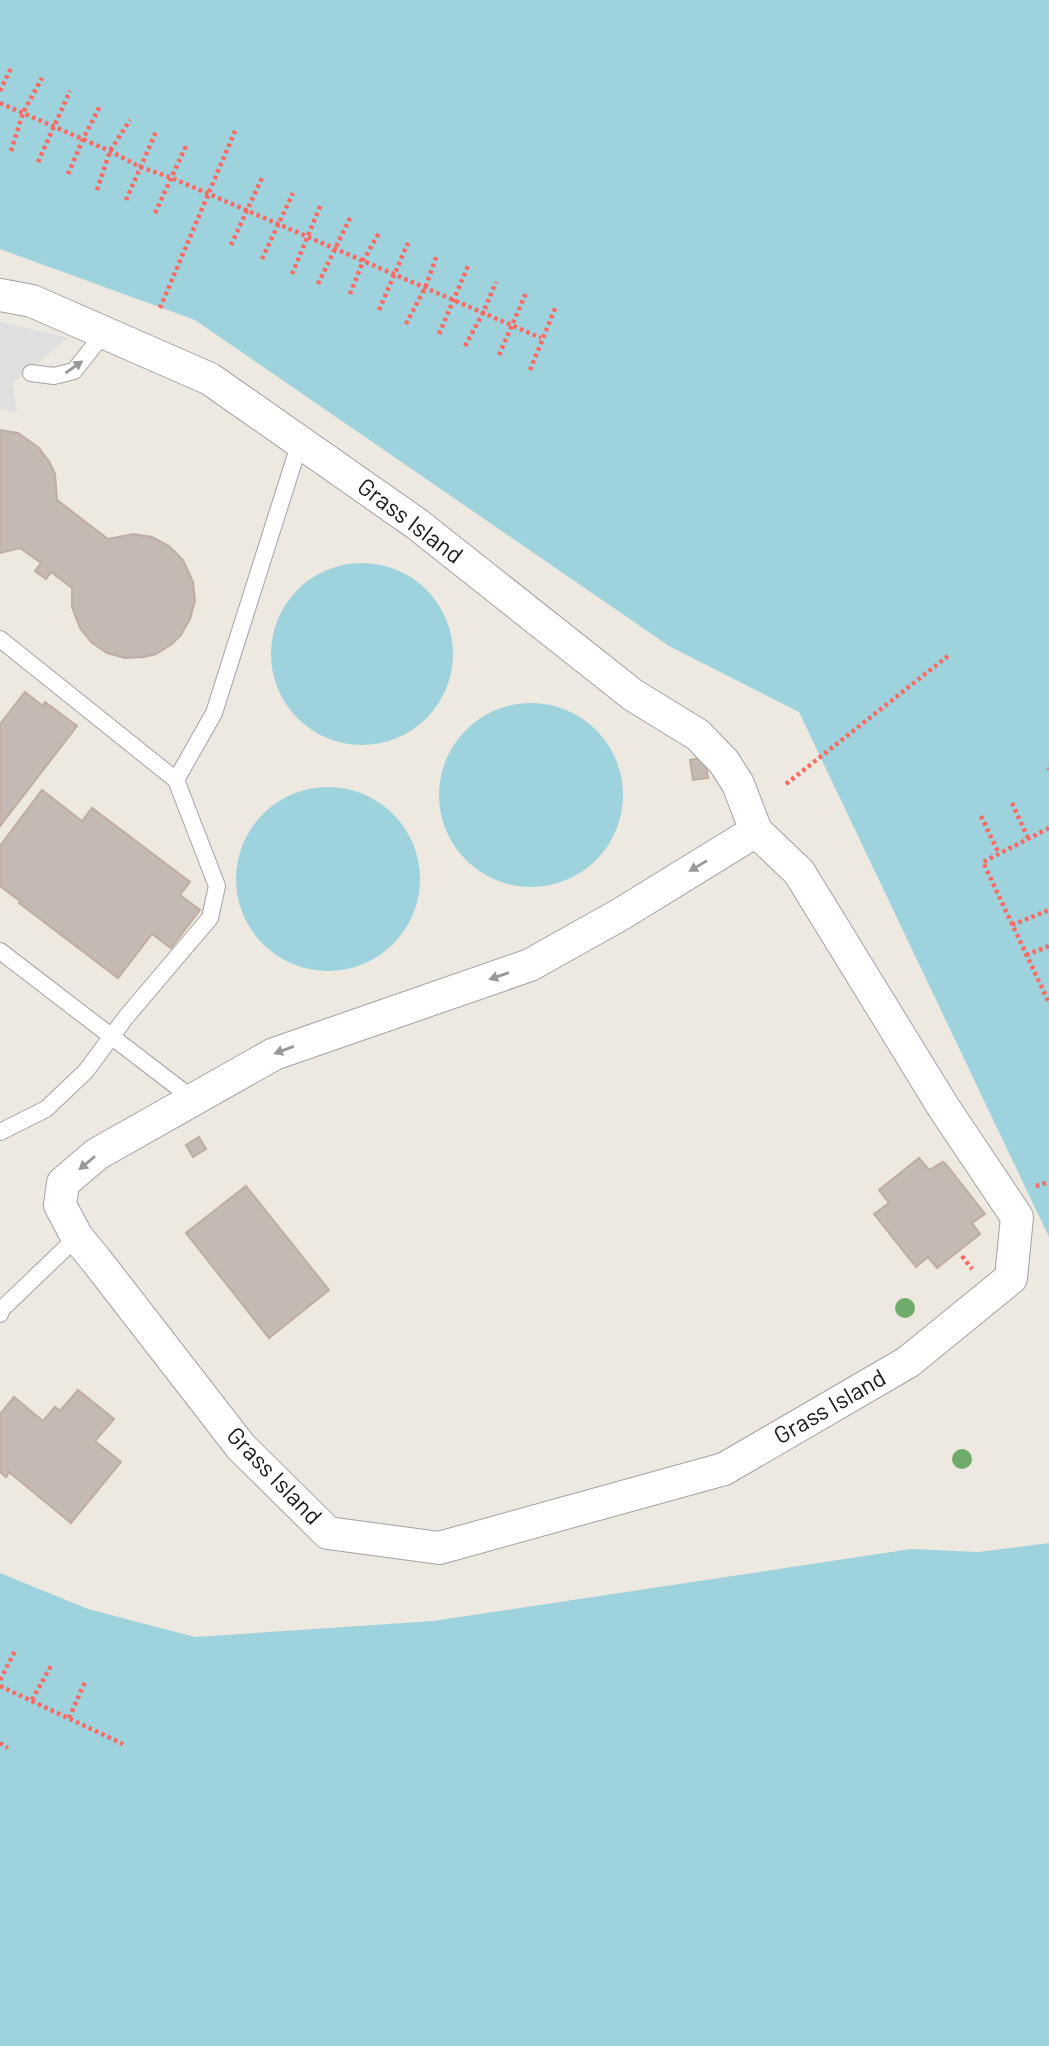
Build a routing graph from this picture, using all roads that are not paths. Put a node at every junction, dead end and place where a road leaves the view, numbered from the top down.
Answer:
1 (0, 295) edge
2 (104, 333) junction
3 (31, 373) dead end
4 (300, 442) junction
5 (0, 639) edge
6 (176, 780) junction
7 (756, 831) junction
8 (0, 951) edge
9 (113, 1037) junction
10 (193, 1099) junction
11 (0, 1132) edge
12 (76, 1237) junction
13 (0, 1314) edge

1 - 2 street, Grass Island
3 -> 2 lane
2 - 4 street, Grass Island
4 - 6 lane
4 - 7 street, Grass Island
5 - 6 lane
6 - 9 lane
7 -> 10 street, Grass Island
7 - 12 street, Grass Island
8 - 9 lane
9 - 10 lane
9 - 11 lane
10 -> 12 street, Grass Island
12 - 13 lane

